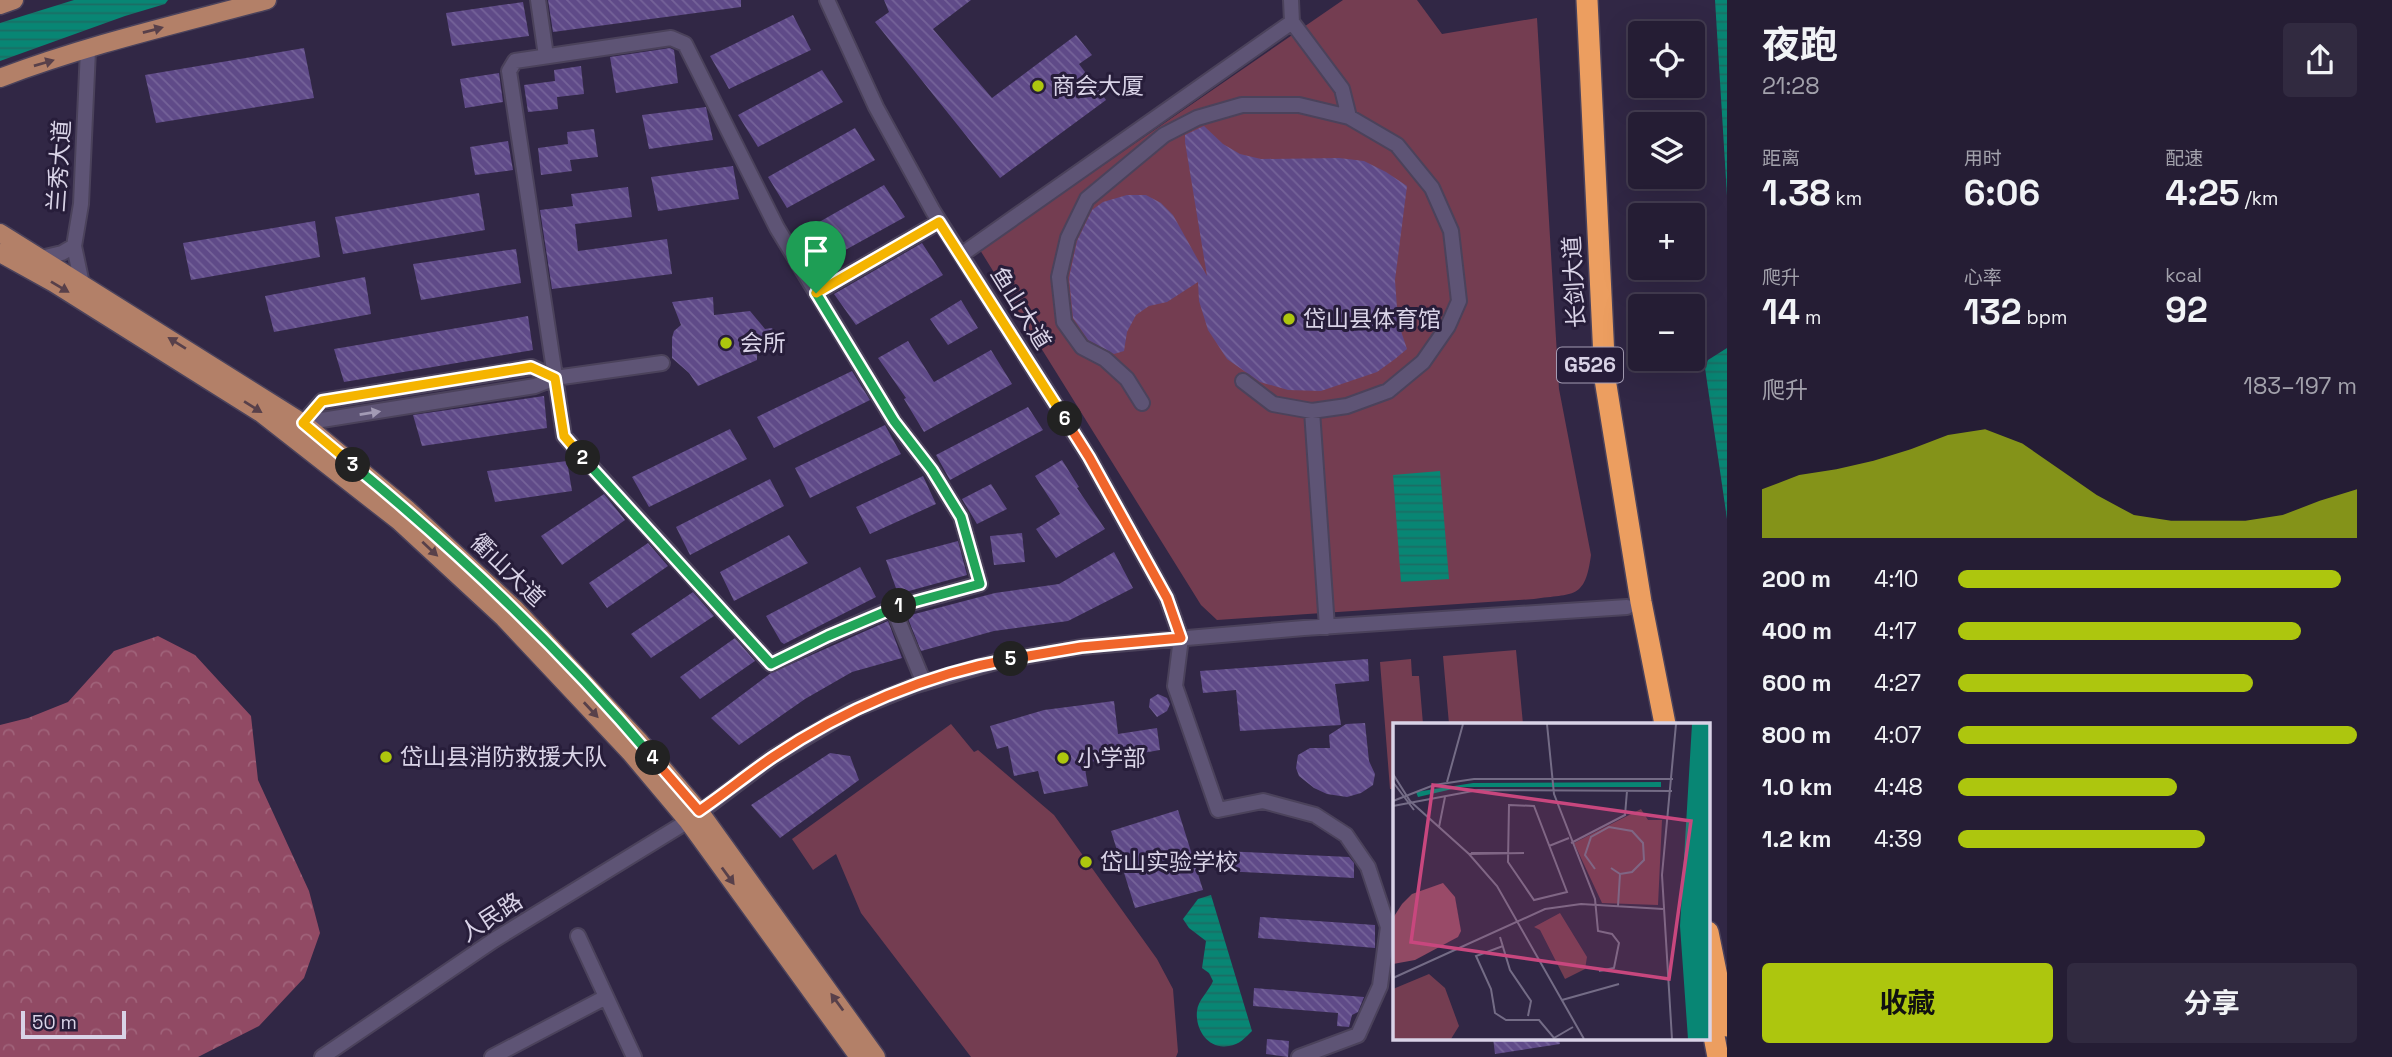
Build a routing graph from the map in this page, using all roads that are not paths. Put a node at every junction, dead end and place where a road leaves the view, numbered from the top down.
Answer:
1 (14, 0) edge
2 (267, 0) edge
3 (538, 0) edge
4 (827, 0) edge
5 (1291, 0) edge
6 (1574, 0) edge
7 (1587, 0) edge
8 (0, 5) edge
9 (1292, 22) junction
10 (88, 50) junction
11 (546, 56) junction
12 (0, 78) edge
13 (1349, 117) junction
14 (939, 222) junction
15 (0, 233) edge
16 (74, 246) junction
17 (0, 254) edge
18 (961, 255) junction
19 (41, 258) junction
20 (82, 284) junction
21 (816, 293) junction
22 (662, 363) dead end
23 (555, 378) junction
24 (1243, 382) dead end
25 (1142, 403) dead end
26 (1312, 411) junction
27 (303, 423) junction
28 (1627, 607) junction
29 (893, 608) junction
30 (1327, 627) junction
31 (1181, 638) junction
32 (924, 683) junction
33 (1651, 723) edge
34 (1665, 723) edge
35 (694, 816) junction
36 (578, 936) dead end
37 (1710, 942) edge
38 (606, 998) junction
39 (1710, 1015) edge
40 (1727, 1026) edge
41 (322, 1057) edge
42 (492, 1057) edge
43 (634, 1057) edge
44 (859, 1057) edge
45 (876, 1057) edge
46 (1298, 1057) edge
47 (1718, 1057) edge

1 - 8 main road
10 -> 2 main road
3 - 11 street
4 - 14 street, 鱼山大道
5 - 9 street
6 - 28 highway, 长剑大道 / G526
7 - 34 highway, 长剑大道 / G526
9 - 13 street
9 - 18 street
12 -> 10 main road
10 - 16 street, 兰秀大道
11 - 21 street
11 - 23 street
13 - 25 street
13 - 26 street
14 - 18 street, 鱼山大道
14 - 21 street
15 - 19 main road, 衢山大道
16 - 19 street
16 - 20 street, 兰秀大道
17 -> 35 main road, 衢山大道
18 - 31 street, 鱼山大道
19 - 20 main road, 衢山大道
27 -> 20 main road, 衢山大道
21 - 29 street
22 - 23 street
23 - 27 street
23 - 29 street
24 - 26 street
26 - 30 street
27 - 35 main road, 衢山大道
28 - 30 street, 人民路
28 - 33 highway, 长剑大道 / G526
29 - 32 street
30 - 31 street, 人民路
31 - 32 street, 人民路
31 - 46 street
32 - 35 street, 人民路
35 - 41 street, 人民路
35 -> 44 main road, 衢山大道
45 -> 35 main road, 衢山大道
36 - 38 street
37 - 40 highway
38 - 42 street
38 - 43 street
39 - 47 highway

